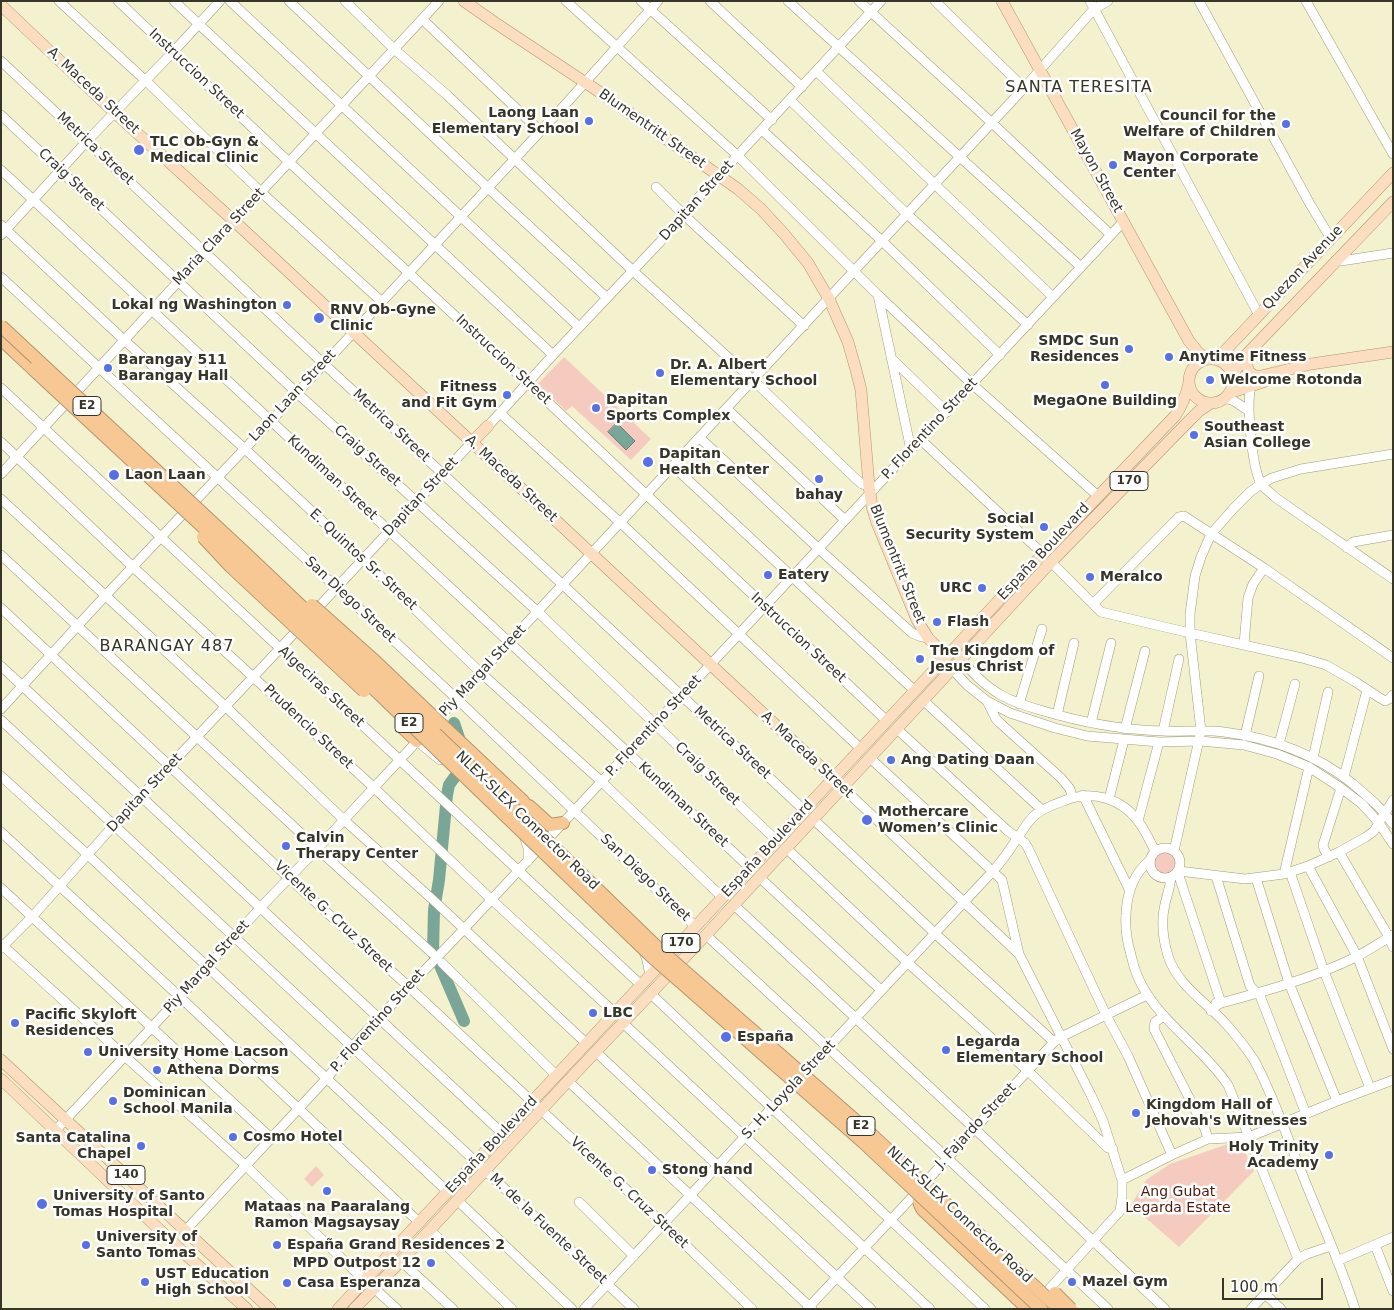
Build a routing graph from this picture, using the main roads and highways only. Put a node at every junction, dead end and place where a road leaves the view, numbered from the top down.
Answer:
1 (464, 1) edge
2 (1002, 1) edge
3 (1, 5) edge
4 (1393, 173) edge
5 (1374, 192) junction
6 (1391, 204) edge
7 (1334, 235) junction
8 (1352, 244) junction
9 (1, 326) edge
10 (1, 339) edge
11 (1189, 341) junction
12 (1393, 352) edge
13 (1246, 354) junction
14 (1209, 359) junction
15 (1311, 364) junction
16 (1192, 370) junction
17 (1232, 375) junction
18 (1189, 383) junction
19 (1227, 396) junction
20 (1211, 403) junction
21 (488, 426) road end
22 (472, 442) junction
23 (164, 492) junction
24 (1047, 558) junction
25 (271, 578) junction
26 (932, 642) junction
27 (952, 651) junction
28 (961, 660) junction
29 (947, 666) junction
30 (418, 741) road end
31 (833, 779) junction
32 (842, 787) junction
33 (523, 801) junction
34 (563, 823) road end
35 (543, 845) road end
36 (1, 1060) edge
37 (801, 1077) road end
38 (1, 1079) edge
39 (920, 1188) road end
40 (369, 1284) junction
41 (363, 1304) edge
42 (1040, 1304) edge
43 (247, 1309) edge
44 (270, 1309) edge
45 (338, 1309) edge
46 (354, 1309) edge
47 (1028, 1309) edge
48 (1059, 1309) edge
49 (1071, 1309) edge

1 - 26 main road, Blumentritt Street
2 - 11 main road, Mayon Street
3 - 22 main road, A. Maceda Street
4 - 5 main road, Quezon Avenue
5 - 6 main road
5 - 7 main road, Quezon Avenue
6 - 8 main road, Quezon Avenue
7 - 8 main road
7 - 14 main road, Quezon Avenue
8 - 13 main road, Quezon Avenue
9 - 25 highway, NLEX-SLEX Connector Road / E2, bridge
10 - 23 highway, NLEX-SLEX Connector Road / E2, bridge
11 - 14 main road, Mayon Street
11 - 16 main road, Mayon Street
12 - 15 main road
13 - 15 main road
13 - 17 main road, Quezon Avenue
14 - 16 main road
14 - 17 main road
15 - 19 main road
16 - 18 main road, 170
17 - 19 main road
18 - 20 main road
18 - 24 main road, España Boulevard / 170
19 - 20 main road, 170
20 - 24 main road, España Boulevard / 170
21 - 22 main road, Dapitan Street
22 - 31 main road, A. Maceda Street
23 - 30 highway, bridge
23 - 42 highway, NLEX-SLEX Connector Road / E2, bridge
24 - 27 main road, España Boulevard / 170
24 - 28 main road, España Boulevard / 170
25 - 33 highway, bridge
25 - 48 highway, NLEX-SLEX Connector Road / E2, bridge
26 - 27 main road
26 - 29 main road, Blumentritt Street
27 - 28 main road
27 - 29 main road, España Boulevard / 170
28 - 29 main road, España Boulevard / 170
29 - 31 main road, España Boulevard / 170
29 - 32 main road, España Boulevard / 170
31 - 32 main road, A. Maceda Street
31 - 40 main road, España Boulevard / 170
32 - 40 main road, España Boulevard / 170
33 - 34 highway
33 - 35 highway
36 - 44 main road, 140
37 - 49 highway, bridge
38 - 43 main road, 140
39 - 47 highway
40 - 41 main road, España Boulevard / 170
40 - 45 main road, España Boulevard / 170
41 - 46 main road, España Boulevard / 170

